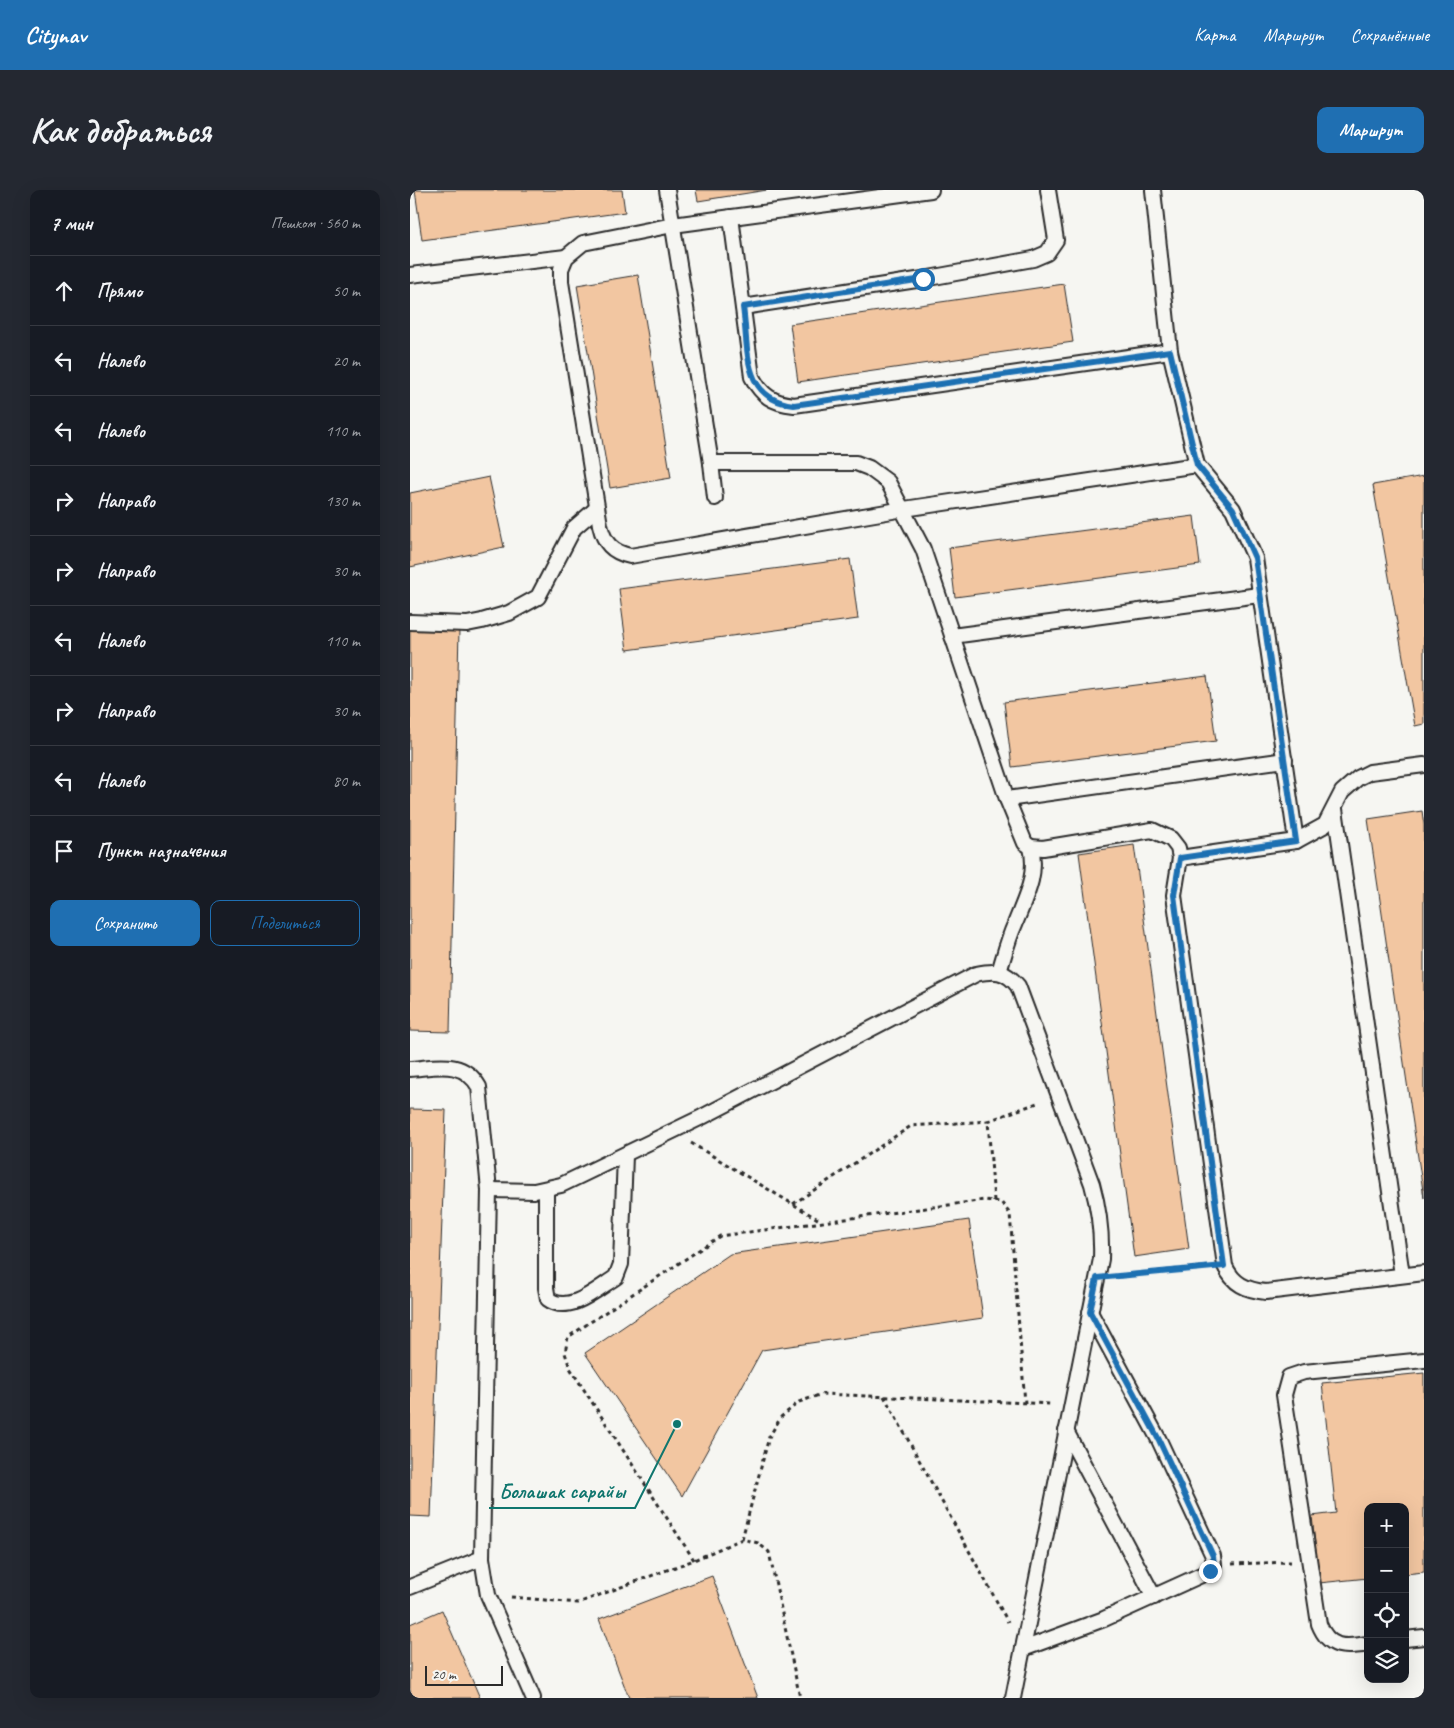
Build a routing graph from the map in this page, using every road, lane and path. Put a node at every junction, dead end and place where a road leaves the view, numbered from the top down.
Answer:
1 (668, 190) edge
2 (931, 190) edge
3 (1048, 190) edge
4 (1153, 190) edge
5 (731, 217) junction
6 (673, 225) junction
7 (566, 257) junction
8 (410, 275) edge
9 (743, 307) junction
10 (1170, 351) junction
11 (711, 463) junction
12 (1197, 465) junction
13 (715, 498) dead end
14 (597, 508) junction
15 (904, 509) junction
16 (1259, 595) junction
17 (410, 622) edge
18 (952, 636) junction
19 (1285, 760) junction
20 (1424, 765) edge
21 (1008, 799) junction
22 (1335, 809) junction
23 (1296, 841) junction
24 (1031, 847) junction
25 (1180, 858) junction
26 (999, 972) junction
27 (410, 1069) edge
28 (1058, 1094) junction
29 (988, 1121) junction
30 (672, 1132) junction
31 (625, 1155) junction
32 (546, 1189) junction
33 (489, 1190) junction
34 (994, 1201) junction
35 (793, 1204) junction
36 (822, 1221) junction
37 (1224, 1266) junction
38 (1424, 1273) edge
39 (1402, 1276) junction
40 (1097, 1278) junction
41 (1090, 1312) junction
42 (1424, 1360) edge
43 (884, 1396) junction
44 (1025, 1403) junction
45 (1072, 1405) junction
46 (1066, 1431) junction
47 (742, 1539) junction
48 (482, 1558) junction
49 (694, 1560) junction
50 (1309, 1561) junction
51 (1214, 1565) junction
52 (410, 1587) edge
53 (488, 1595) junction
54 (1154, 1596) junction
55 (1424, 1637) edge
56 (1409, 1639) edge
57 (1364, 1645) edge
58 (1023, 1649) junction
59 (533, 1698) edge
60 (800, 1698) edge
61 (1013, 1698) edge

1 - 6 lane
2 - 5 lane
3 - 9 lane
4 - 10 lane
5 - 6 lane
5 - 9 lane
6 - 7 lane
6 - 11 lane
7 - 8 lane
7 - 14 lane
9 - 10 lane
10 - 12 lane
11 - 13 lane
11 - 15 lane
12 - 15 lane
12 - 16 lane
14 - 15 lane
14 - 17 lane
15 - 18 lane
16 - 18 lane
16 - 19 lane
18 - 21 lane
19 - 21 lane
19 - 23 lane
20 - 22 lane
21 - 24 lane
22 - 23 lane
22 - 39 lane
23 - 25 lane
24 - 25 lane
24 - 26 lane
25 - 37 lane
26 - 28 lane
26 - 30 lane
27 - 33 lane
28 - 29 path
28 - 40 lane
29 - 34 path
29 - 35 path
30 - 31 lane
30 - 35 path
31 - 32 lane
31 - 32 lane
32 - 33 lane
33 - 48 lane
34 - 36 path
34 - 44 path
35 - 36 path
36 - 49 path
37 - 39 lane
37 - 40 path
38 - 39 lane
40 - 41 lane
41 - 45 lane
41 - 51 lane
42 - 50 lane
43 - 44 path
43 - 47 path
43 - 58 path
44 - 45 path
45 - 46 lane
46 - 54 lane
46 - 58 lane
47 - 49 path
47 - 60 path
48 - 52 lane
48 - 53 lane
49 - 53 path
50 - 51 path
50 - 57 lane
51 - 54 lane
53 - 59 lane
54 - 58 lane
55 - 56 lane
58 - 61 lane

